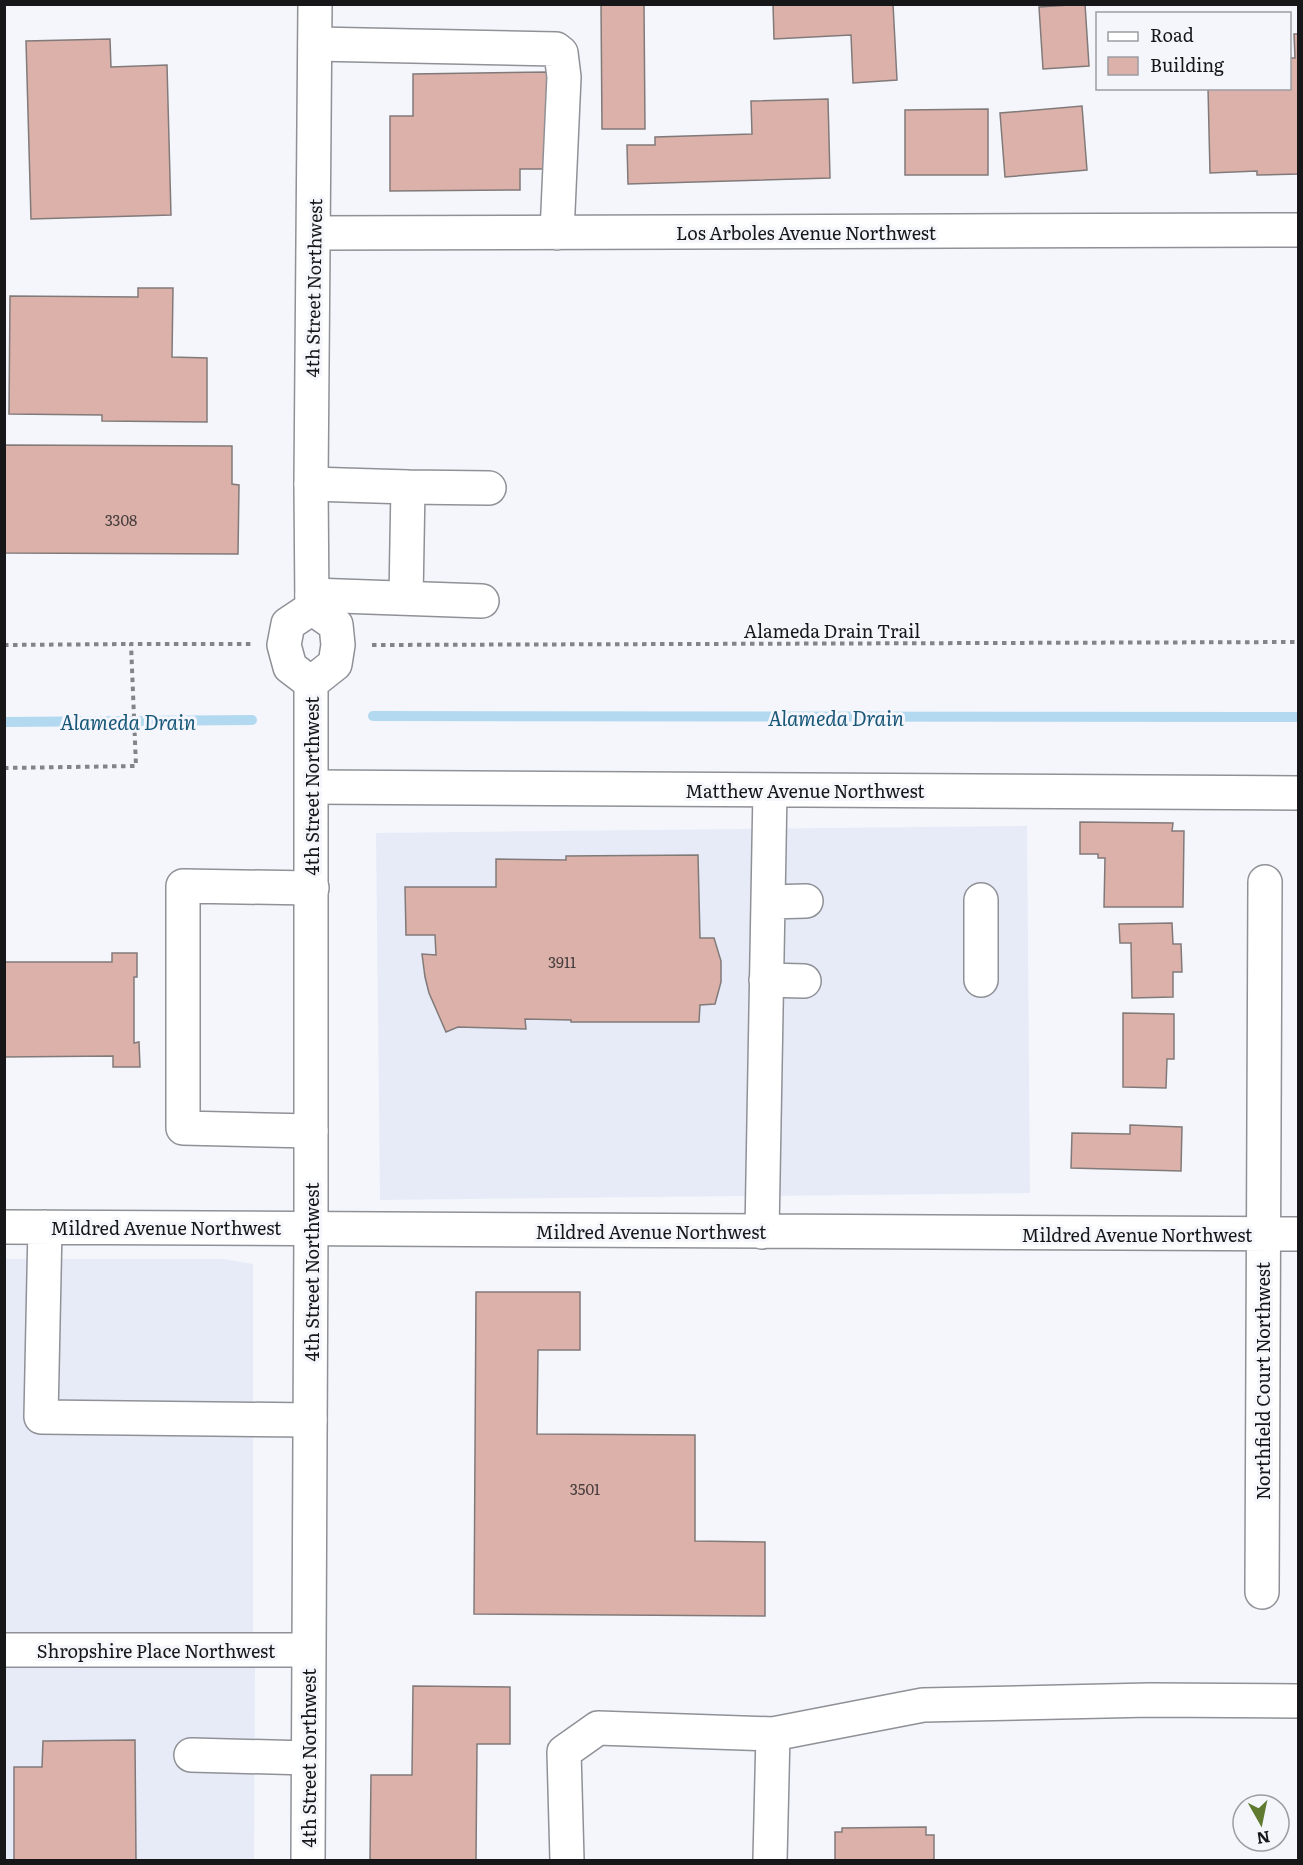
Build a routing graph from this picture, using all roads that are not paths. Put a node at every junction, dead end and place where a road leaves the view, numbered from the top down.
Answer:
1 (315, 4) edge
2 (315, 44) junction
3 (1299, 230) edge
4 (314, 233) junction
5 (557, 233) junction
6 (310, 484) junction
7 (408, 487) junction
8 (489, 488) dead end
9 (405, 598) junction
10 (312, 602) junction
11 (482, 602) dead end
12 (311, 682) junction
13 (312, 788) junction
14 (770, 790) junction
15 (1299, 793) edge
16 (1265, 882) dead end
17 (312, 888) junction
18 (981, 900) dead end
19 (768, 902) junction
20 (806, 902) dead end
21 (766, 980) junction
22 (981, 980) dead end
23 (804, 981) dead end
24 (311, 1131) junction
25 (4, 1227) edge
26 (45, 1227) junction
27 (311, 1228) junction
28 (762, 1232) junction
29 (1262, 1234) junction
30 (1299, 1234) edge
31 (310, 1420) junction
32 (1262, 1592) dead end
33 (4, 1650) edge
34 (308, 1650) junction
35 (1299, 1701) edge
36 (773, 1734) junction
37 (191, 1755) dead end
38 (308, 1758) junction
39 (308, 1860) edge
40 (567, 1860) edge
41 (770, 1860) edge

1 - 2 street, 4th Street Northwest
2 - 4 street, 4th Street Northwest
2 - 5 street
3 - 5 street, Los Arboles Avenue Northwest
4 - 5 street, Los Arboles Avenue Northwest
4 - 6 street, 4th Street Northwest
6 - 7 street
6 - 10 street, 4th Street Northwest
7 - 8 street
7 - 9 street
9 - 10 street
9 - 11 street
10 - 12 street, 4th Street Northwest
10 - 12 street, 4th Street Northwest
12 - 13 street, 4th Street Northwest
13 - 14 street, Matthew Avenue Northwest
13 - 17 street, 4th Street Northwest
14 - 15 street, Matthew Avenue Northwest
14 - 19 street
16 - 29 street, Northfield Court Northwest
17 - 24 street, 4th Street Northwest
17 - 24 street
18 - 22 street
19 - 20 street
19 - 21 street
21 - 23 street
21 - 28 street
24 - 27 street, 4th Street Northwest
25 - 26 street, Mildred Avenue Northwest
26 - 27 street, Mildred Avenue Northwest
26 - 31 street
27 - 28 street, Mildred Avenue Northwest
27 - 31 street, 4th Street Northwest
28 - 29 street, Mildred Avenue Northwest
29 - 30 street, Mildred Avenue Northwest
29 - 32 street, Northfield Court Northwest
31 - 34 street, 4th Street Northwest
33 - 34 street, Shropshire Place Northwest
34 - 38 street, 4th Street Northwest
35 - 36 street
36 - 40 street
36 - 41 street
37 - 38 street
38 - 39 street, 4th Street Northwest

